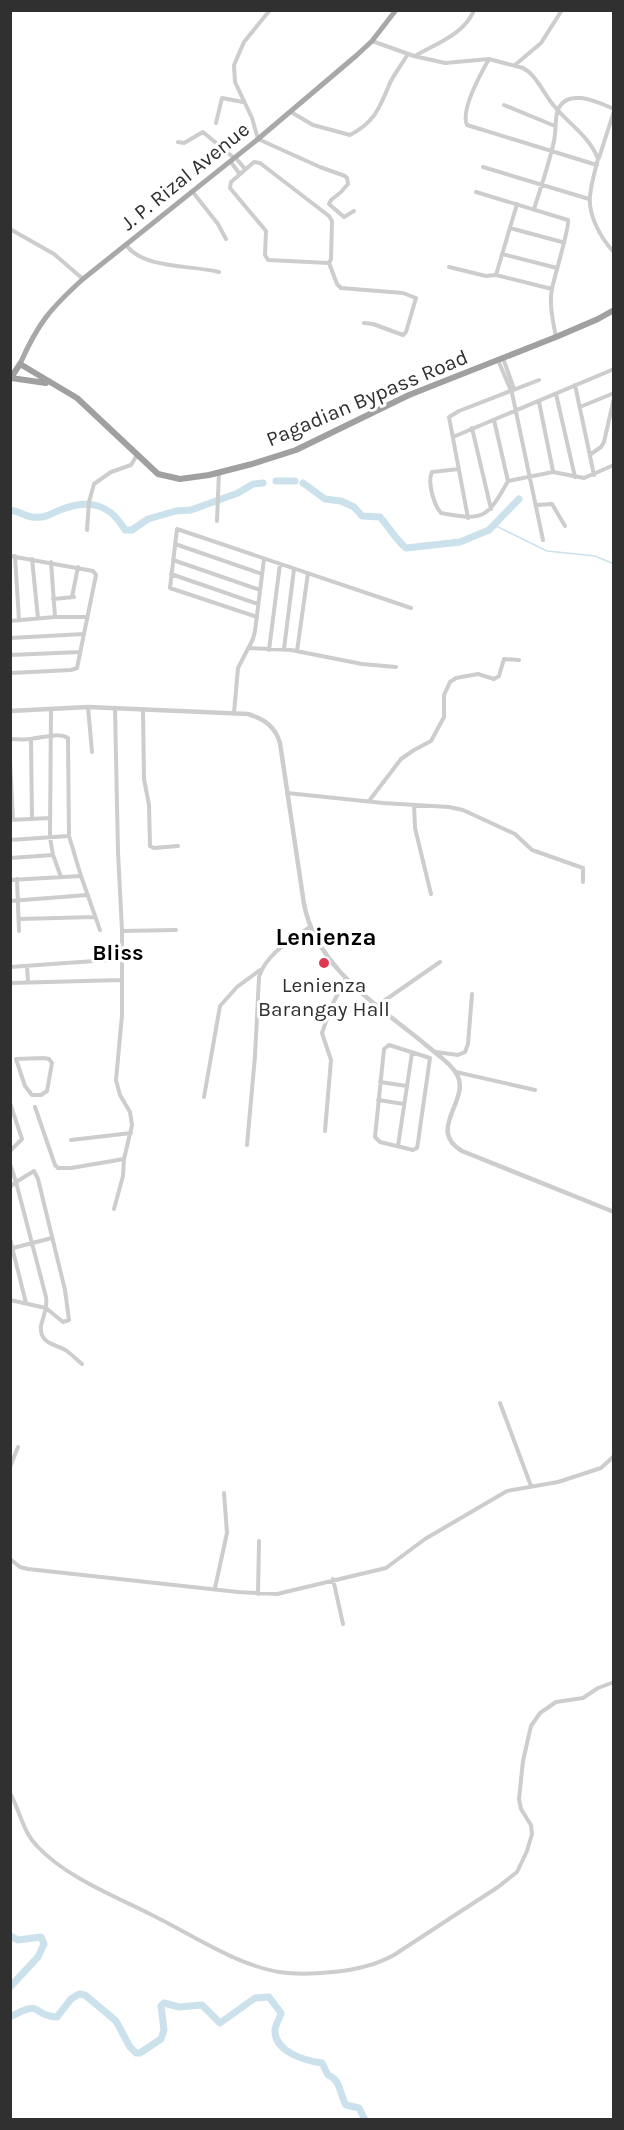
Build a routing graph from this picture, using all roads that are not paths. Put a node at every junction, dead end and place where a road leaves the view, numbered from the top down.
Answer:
1 (270, 10) edge
2 (396, 10) edge
3 (474, 10) edge
4 (562, 10) edge
5 (372, 41) junction
6 (408, 54) junction
7 (414, 56) junction
8 (489, 59) junction
9 (515, 65) junction
10 (243, 102) junction
11 (504, 105) dead end
12 (557, 110) junction
13 (614, 110) edge
14 (291, 112) junction
15 (216, 123) dead end
16 (555, 126) junction
17 (258, 139) junction
18 (178, 142) dead end
19 (551, 152) junction
20 (233, 159) junction
21 (598, 159) junction
22 (597, 165) junction
23 (483, 167) dead end
24 (244, 169) junction
25 (239, 173) junction
26 (542, 184) junction
27 (192, 191) junction
28 (476, 192) dead end
29 (589, 199) junction
30 (517, 204) junction
31 (534, 209) junction
32 (354, 211) dead end
33 (510, 228) junction
34 (10, 230) edge
35 (226, 239) dead end
36 (562, 242) junction
37 (126, 245) junction
38 (614, 252) edge
39 (502, 254) junction
40 (329, 263) junction
41 (449, 267) dead end
42 (557, 268) junction
43 (219, 272) dead end
44 (496, 275) junction
45 (83, 279) junction
46 (552, 289) junction
47 (614, 310) edge
48 (364, 323) dead end
49 (556, 337) junction
50 (501, 359) junction
51 (20, 364) junction
52 (614, 369) edge
53 (11, 378) edge
54 (539, 380) dead end
55 (50, 383) junction
56 (575, 386) junction
57 (512, 391) junction
58 (614, 393) edge
59 (556, 394) junction
60 (614, 398) edge
61 (539, 402) junction
62 (580, 407) junction
63 (516, 411) junction
64 (494, 420) junction
65 (472, 428) junction
66 (453, 437) junction
67 (591, 454) junction
68 (137, 455) junction
69 (614, 465) edge
70 (459, 469) junction
71 (219, 472) junction
72 (553, 472) junction
73 (594, 475) junction
74 (530, 476) junction
75 (575, 477) junction
76 (508, 481) junction
77 (537, 505) junction
78 (491, 509) junction
79 (468, 518) junction
80 (217, 521) dead end
81 (565, 526) dead end
82 (87, 530) dead end
83 (543, 540) dead end
84 (175, 544) junction
85 (13, 556) edge
86 (264, 558) junction
87 (32, 559) junction
88 (173, 560) junction
89 (51, 562) junction
90 (280, 564) junction
91 (78, 567) junction
92 (294, 569) junction
93 (308, 573) junction
94 (171, 574) junction
95 (262, 574) junction
96 (260, 590) junction
97 (53, 599) junction
98 (258, 604) junction
99 (411, 608) dead end
100 (55, 617) junction
101 (87, 617) junction
102 (257, 617) junction
103 (38, 618) junction
104 (19, 620) junction
105 (10, 621) edge
106 (84, 634) junction
107 (10, 638) edge
108 (248, 648) junction
109 (284, 649) junction
110 (268, 650) junction
111 (297, 651) junction
112 (80, 652) junction
113 (10, 656) edge
114 (519, 660) dead end
115 (396, 667) dead end
116 (10, 673) edge
117 (88, 707) junction
118 (116, 707) junction
119 (51, 708) junction
120 (143, 709) junction
121 (10, 711) edge
122 (234, 713) junction
123 (50, 736) junction
124 (10, 739) edge
125 (31, 739) junction
126 (92, 752) dead end
127 (10, 760) edge
128 (288, 793) junction
129 (369, 801) junction
130 (414, 805) junction
131 (50, 818) junction
132 (32, 819) junction
133 (12, 820) edge
134 (69, 836) junction
135 (50, 837) junction
136 (10, 840) edge
137 (178, 846) dead end
138 (53, 855) junction
139 (10, 858) edge
140 (81, 876) junction
141 (61, 877) junction
142 (17, 879) junction
143 (10, 880) edge
144 (583, 882) dead end
145 (431, 894) dead end
146 (87, 895) junction
147 (10, 900) edge
148 (17, 900) junction
149 (95, 917) junction
150 (19, 919) junction
151 (310, 927) junction
152 (20, 930) dead end
153 (100, 930) dead end
154 (176, 930) dead end
155 (122, 931) junction
156 (123, 958) junction
157 (440, 962) dead end
158 (27, 966) junction
159 (10, 967) edge
160 (261, 969) junction
161 (346, 978) junction
162 (122, 980) junction
163 (28, 982) junction
164 (10, 983) edge
165 (471, 994) dead end
166 (378, 1005) junction
167 (432, 1050) junction
168 (412, 1053) junction
169 (428, 1057) junction
170 (13, 1059) edge
171 (456, 1072) junction
172 (380, 1082) junction
173 (407, 1086) junction
174 (535, 1090) dead end
175 (204, 1097) dead end
176 (378, 1100) junction
177 (10, 1103) edge
178 (404, 1104) junction
179 (35, 1107) dead end
180 (325, 1131) dead end
181 (130, 1133) junction
182 (71, 1140) dead end
183 (247, 1145) dead end
184 (398, 1146) junction
185 (10, 1151) edge
186 (124, 1160) junction
187 (10, 1164) edge
188 (16, 1182) junction
189 (10, 1187) edge
190 (114, 1209) dead end
191 (614, 1212) edge
192 (52, 1238) junction
193 (10, 1239) edge
194 (33, 1244) junction
195 (13, 1248) junction
196 (10, 1300) edge
197 (26, 1303) junction
198 (46, 1308) junction
199 (82, 1364) dead end
200 (500, 1403) dead end
201 (18, 1447) dead end
202 (614, 1456) edge
203 (10, 1467) edge
204 (531, 1486) junction
205 (224, 1493) dead end
206 (260, 1541) dead end
207 (10, 1559) edge
208 (333, 1579) junction
209 (215, 1588) junction
210 (258, 1594) junction
211 (343, 1624) dead end
212 (614, 1682) edge
213 (10, 1793) edge

1 - 10 street
2 - 5 main road, J. P. Rizal Avenue
3 - 7 street
4 - 9 street
5 - 6 street
5 - 14 main road, J. P. Rizal Avenue
6 - 7 street
6 - 14 street
7 - 8 street
8 - 9 street
8 - 19 street
9 - 12 street
10 - 15 street
10 - 17 street
11 - 16 street
12 - 13 street
12 - 16 street
12 - 21 street
13 - 21 street
14 - 17 main road, J. P. Rizal Avenue
16 - 19 street
17 - 20 main road, J. P. Rizal Avenue
17 - 32 street
18 - 20 street
19 - 22 street
19 - 26 street
20 - 24 street
20 - 25 street
20 - 27 main road, J. P. Rizal Avenue
21 - 22 street
22 - 29 street
23 - 26 street
24 - 25 street
24 - 40 street
25 - 40 street
26 - 29 street
26 - 31 street
27 - 35 street
27 - 37 main road, J. P. Rizal Avenue
28 - 30 street
29 - 38 street
30 - 31 street
30 - 33 street
31 - 36 street
33 - 36 street
33 - 39 street
34 - 45 street
36 - 42 street
37 - 43 street
37 - 45 main road, J. P. Rizal Avenue
39 - 42 street
39 - 44 street
40 - 48 street
41 - 44 street
42 - 46 street
44 - 46 street
45 - 51 main road, J. P. Rizal Avenue
46 - 49 street
47 - 49 highway, Pagadian Bypass Road
49 - 50 highway, Pagadian Bypass Road
50 - 57 street
50 - 71 highway, Pagadian Bypass Road
51 - 53 highway, J. P. Rizal Avenue
51 - 55 highway, Pagadian Bypass Road
52 - 56 street
53 - 55 highway, Pagadian Bypass Road
54 - 57 street
55 - 68 highway, Pagadian Bypass Road
56 - 59 street
56 - 62 street
57 - 63 street
57 - 66 street
58 - 62 street
59 - 61 street
59 - 75 street
60 - 67 street
61 - 63 street
61 - 72 street
62 - 67 street
63 - 64 street
63 - 74 street
64 - 65 street
64 - 76 street
65 - 66 street
65 - 78 street
66 - 70 street
67 - 73 street
68 - 71 highway, Pagadian Bypass Road
68 - 82 street
69 - 73 street
70 - 79 street
70 - 79 street
71 - 80 street
72 - 74 street
72 - 75 street
73 - 75 street
74 - 76 street
74 - 77 street
76 - 78 street
77 - 81 street
77 - 83 street
78 - 79 street
84 - 86 street
84 - 88 street
84 - 95 street
85 - 87 street
85 - 104 street
86 - 90 street
86 - 95 street
87 - 89 street
87 - 103 street
88 - 94 street
88 - 96 street
89 - 91 street
89 - 97 street
90 - 92 street
90 - 110 street
91 - 97 street
91 - 101 street
92 - 93 street
92 - 109 street
93 - 99 street
93 - 111 street
94 - 98 street
94 - 102 street
95 - 96 street
96 - 98 street
97 - 100 street
98 - 102 street
100 - 101 street
100 - 103 street
101 - 106 street
102 - 108 street
103 - 104 street
104 - 105 street
106 - 107 street
106 - 112 street
108 - 110 street
108 - 122 street
109 - 110 street
109 - 111 street
111 - 115 street
112 - 113 street
112 - 116 street
114 - 129 street
117 - 118 street
117 - 119 street
117 - 126 street
118 - 120 street
118 - 155 street
119 - 121 street
119 - 123 street
120 - 122 street
120 - 137 street
122 - 128 street
123 - 125 street
123 - 131 street
123 - 134 street
124 - 125 street
125 - 132 street
127 - 133 street
128 - 129 street
128 - 151 street
129 - 130 street
130 - 144 street
130 - 145 street
131 - 132 street
131 - 135 street
132 - 133 street
134 - 135 street
134 - 140 street
135 - 136 street
135 - 138 street
138 - 139 street
138 - 141 street
140 - 141 street
140 - 146 street
141 - 142 street
142 - 143 street
142 - 148 street
146 - 148 street
146 - 149 street
147 - 148 street
148 - 150 street
149 - 150 street
149 - 153 street
150 - 152 street
151 - 160 street
151 - 161 street
154 - 155 street
155 - 156 street
156 - 158 street
156 - 162 street
157 - 166 street
158 - 159 street
158 - 163 street
160 - 175 street
160 - 183 street
161 - 166 street
161 - 180 street
162 - 163 street
162 - 181 street
163 - 164 street
165 - 167 street
166 - 167 street
167 - 169 street
167 - 171 street
168 - 169 street
168 - 172 street
168 - 173 street
169 - 184 street
170 - 170 street
171 - 174 street
171 - 191 street
172 - 173 street
172 - 176 street
173 - 178 street
176 - 178 street
176 - 184 street
177 - 185 street
178 - 184 street
179 - 186 street
181 - 182 street
181 - 186 street
186 - 190 street
187 - 188 street
188 - 189 street
188 - 192 street
188 - 194 street
192 - 194 street
192 - 198 street
193 - 195 street
194 - 195 street
194 - 198 street
195 - 197 street
196 - 197 street
197 - 198 street
198 - 199 street
200 - 204 street
201 - 203 street
202 - 204 street
204 - 208 street
205 - 209 street
206 - 210 street
207 - 209 street
208 - 210 street
208 - 211 street
209 - 210 street
212 - 213 street

